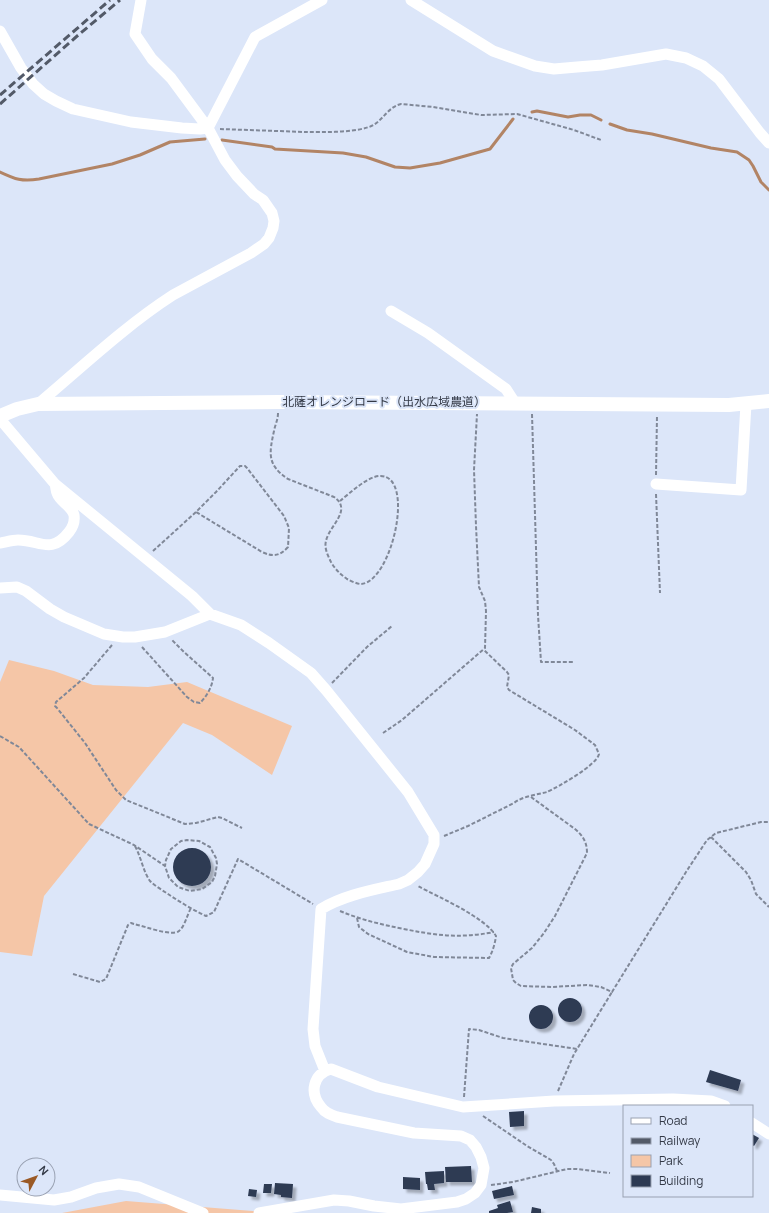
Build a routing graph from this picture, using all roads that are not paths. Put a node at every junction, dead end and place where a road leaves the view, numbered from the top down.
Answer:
1 (141, 0) edge
2 (322, 0) edge
3 (411, 0) edge
4 (0, 31) edge
5 (208, 128) junction
6 (769, 143) edge
7 (391, 311) dead end
8 (769, 401) edge
9 (515, 403) junction
10 (38, 404) junction
11 (746, 404) junction
12 (0, 416) edge
13 (0, 419) edge
14 (55, 484) junction
15 (656, 484) road end
16 (0, 543) edge
17 (0, 588) edge
18 (210, 614) junction
19 (325, 1071) junction
20 (722, 1105) edge
21 (753, 1124) edge
22 (769, 1134) edge
23 (0, 1195) edge
24 (203, 1213) edge
25 (259, 1213) edge

1 - 5 street
2 - 5 street
3 - 6 street
4 - 5 street
5 - 10 street
7 - 9 street
8 - 11 street, 北薩オレンジロード（出水広域農道）
9 - 10 street, 北薩オレンジロード（出水広域農道）
9 - 11 street, 北薩オレンジロード（出水広域農道）
10 - 12 street, 北薩オレンジロード（出水広域農道）
11 - 15 street
13 - 14 street
14 - 16 street
14 - 18 street
17 - 18 street
18 - 19 street
19 - 20 street
19 - 25 street
21 - 22 street
23 - 24 street

